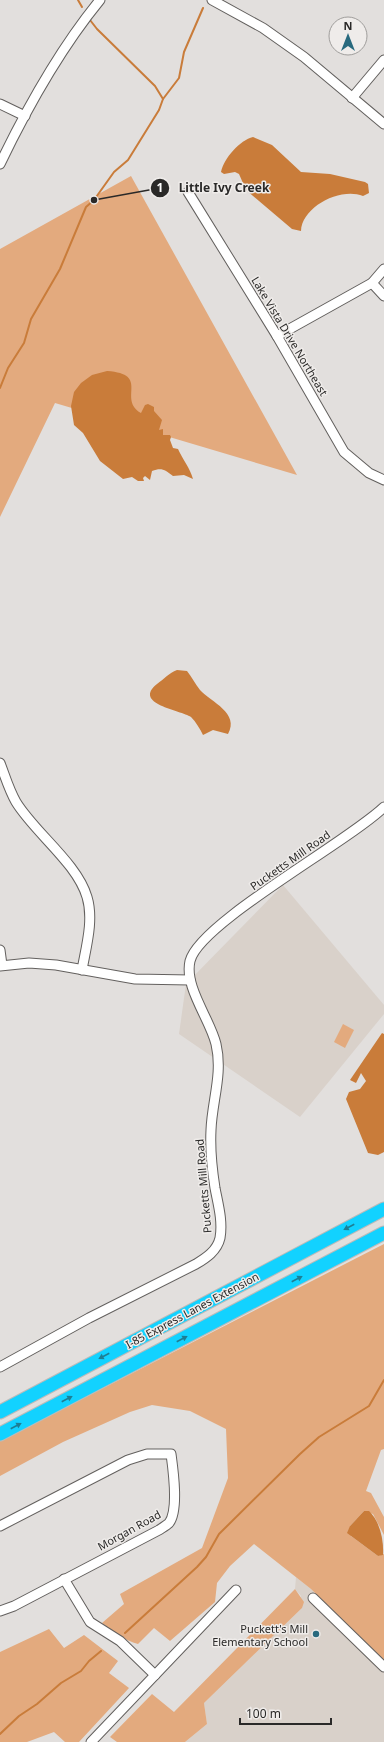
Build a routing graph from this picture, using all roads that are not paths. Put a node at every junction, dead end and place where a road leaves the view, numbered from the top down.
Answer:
1 (100, 0) edge
2 (212, 0) edge
3 (384, 60) edge
4 (352, 98) junction
5 (0, 104) edge
6 (25, 116) junction
7 (384, 124) edge
8 (0, 164) edge
9 (188, 192) dead end
10 (384, 269) edge
11 (372, 283) junction
12 (384, 296) edge
13 (277, 336) junction
14 (384, 480) edge
15 (0, 763) edge
16 (4, 789) edge
17 (384, 807) edge
18 (0, 950) edge
19 (1, 965) edge
20 (82, 970) junction
21 (190, 980) junction
22 (384, 1209) edge
23 (384, 1233) edge
24 (0, 1367) edge
25 (0, 1412) edge
26 (0, 1434) edge
27 (0, 1526) edge
28 (64, 1579) junction
29 (236, 1590) dead end
30 (313, 1598) dead end
31 (0, 1611) edge
32 (384, 1667) edge
33 (155, 1675) junction
34 (91, 1742) edge

1 - 6 street
2 - 4 street
3 - 4 street
4 - 7 street
5 - 6 street
6 - 8 street
9 - 13 street, Lake Vista Drive Northeast
10 - 11 street
11 - 12 street
11 - 13 street
13 - 14 street, Lake Vista Drive Northeast
15 - 16 street
16 - 20 street
17 - 21 street, Pucketts Mill Road
18 - 19 street
19 - 20 street
20 - 21 street
21 - 24 street, Pucketts Mill Road
22 -> 25 highway, I-85 Express Lanes Extension
26 -> 23 highway, I-85 Express Lanes Extension
27 - 28 street, Morgan Road
28 - 31 street, Morgan Road
28 - 33 street
29 - 33 street
30 - 32 street
33 - 34 street

